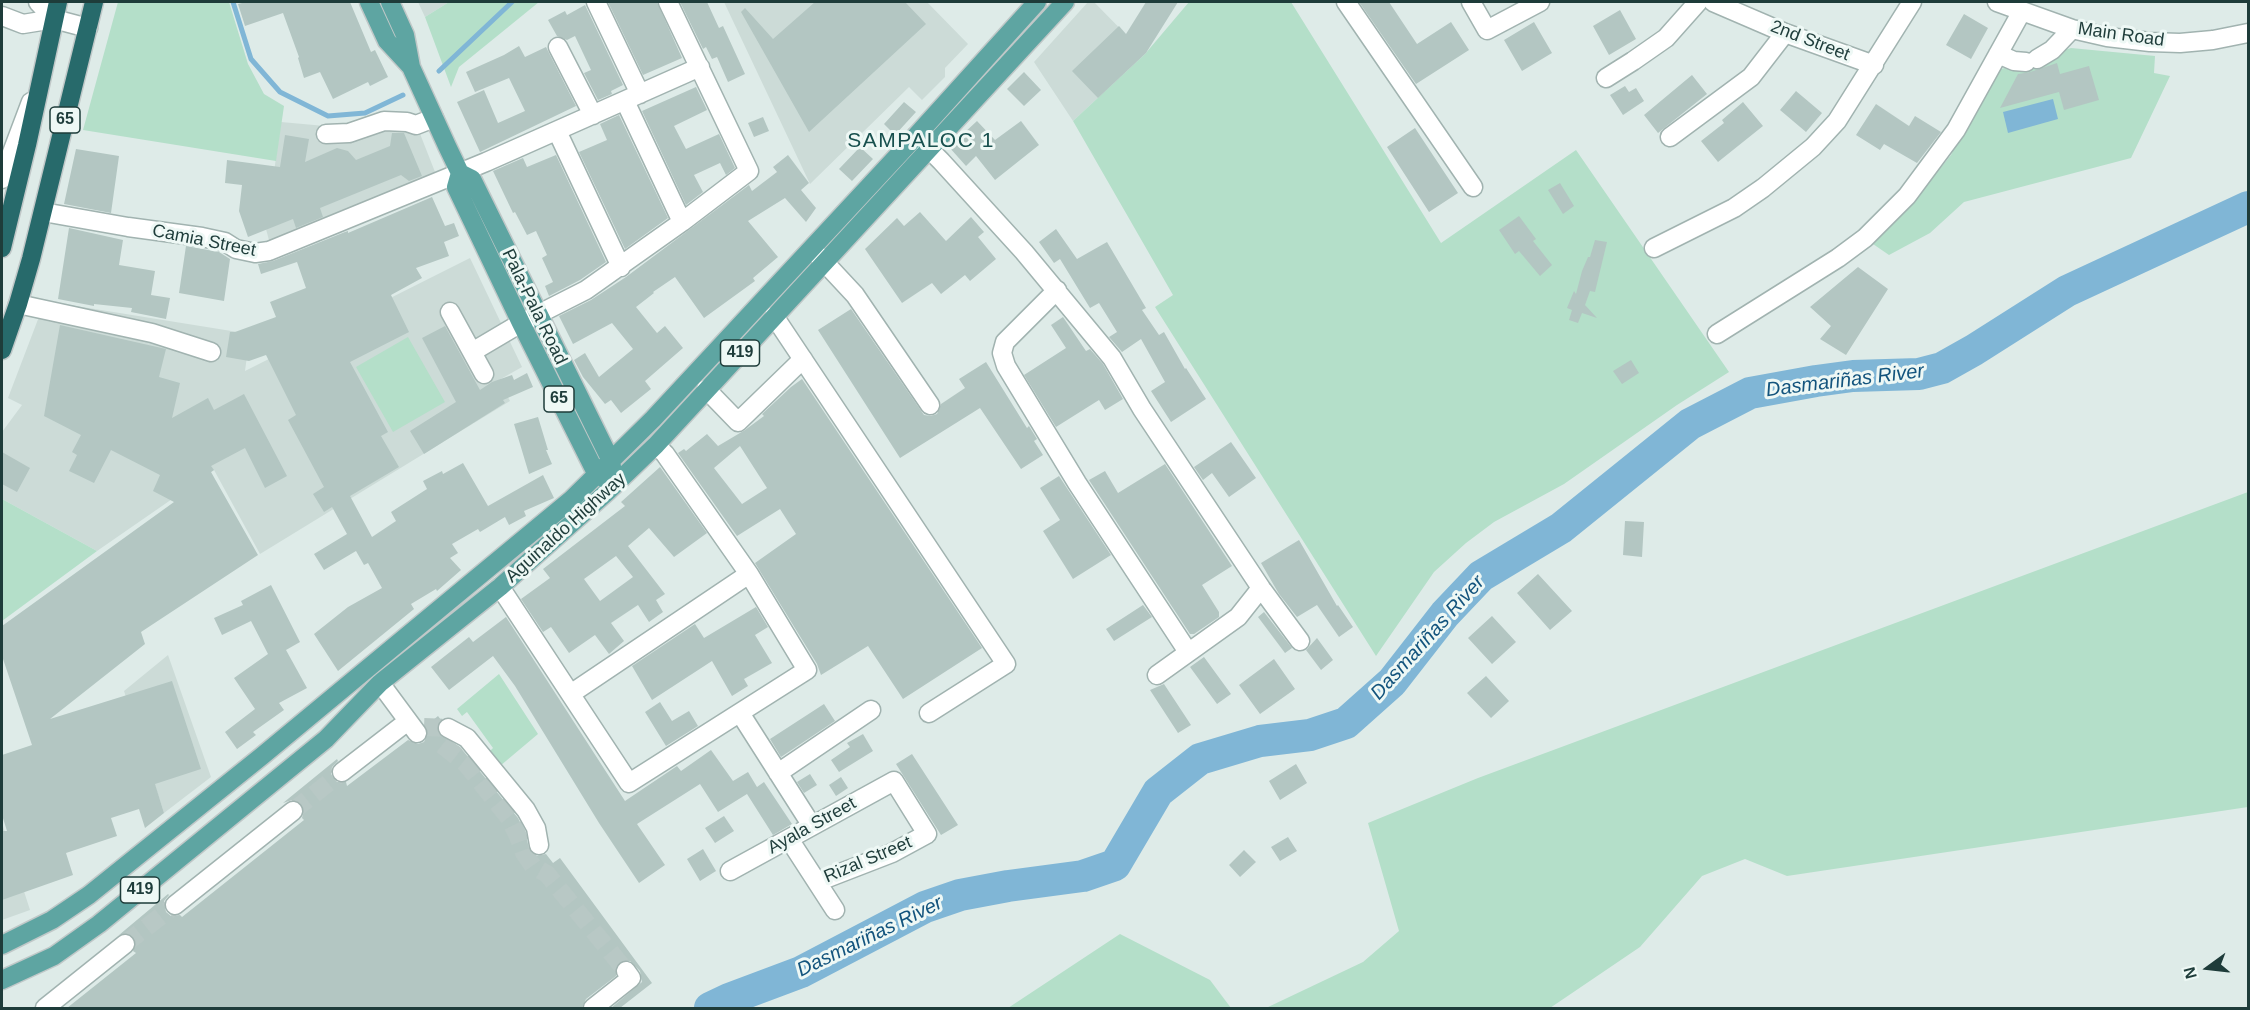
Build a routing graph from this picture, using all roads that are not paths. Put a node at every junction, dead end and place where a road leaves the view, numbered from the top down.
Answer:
1 (38, 2) edge
2 (94, 2) edge
3 (369, 2) edge
4 (390, 2) edge
5 (596, 2) edge
6 (668, 2) edge
7 (1036, 2) edge
8 (1065, 2) edge
9 (1346, 2) edge
10 (1471, 2) edge
11 (1540, 2) edge
12 (1698, 2) edge
13 (1713, 2) edge
14 (1912, 2) edge
15 (1996, 2) edge
16 (56, 10) edge
17 (2022, 11) junction
18 (2, 16) edge
19 (88, 28) junction
20 (2072, 29) junction
21 (1785, 33) junction
22 (2248, 33) edge
23 (558, 47) dead end
24 (1998, 54) junction
25 (1874, 64) junction
26 (411, 67) junction
27 (700, 67) junction
28 (44, 70) junction
29 (1606, 78) dead end
30 (632, 98) junction
31 (431, 112) junction
32 (593, 115) junction
33 (557, 131) junction
34 (326, 134) dead end
35 (1670, 137) dead end
36 (922, 142) junction
37 (460, 173) junction
38 (2, 179) edge
39 (1473, 187) dead end
40 (43, 212) junction
41 (682, 222) junction
42 (2, 248) edge
43 (1654, 248) dead end
44 (818, 255) junction
45 (621, 267) junction
46 (1057, 290) junction
47 (18, 304) junction
48 (450, 312) dead end
49 (538, 315) junction
50 (774, 315) junction
51 (521, 323) junction
52 (1717, 334) dead end
53 (2, 350) edge
54 (211, 352) dead end
55 (472, 352) junction
56 (803, 359) junction
57 (484, 374) dead end
58 (706, 389) junction
59 (930, 405) dead end
60 (656, 445) junction
61 (611, 461) junction
62 (597, 475) junction
63 (615, 484) junction
64 (749, 574) junction
65 (501, 586) junction
66 (1261, 588) junction
67 (1300, 641) dead end
68 (1188, 652) junction
69 (378, 659) junction
70 (1157, 675) dead end
71 (380, 684) junction
72 (572, 693) junction
73 (871, 710) dead end
74 (740, 713) junction
75 (930, 713) dead end
76 (448, 729) tunnel mouth
77 (342, 772) tunnel mouth
78 (778, 773) junction
79 (894, 781) joint
80 (293, 811) tunnel mouth
81 (812, 826) junction
82 (789, 839) junction
83 (539, 845) dead end
84 (730, 871) dead end
85 (817, 882) junction
86 (175, 905) tunnel mouth
87 (836, 910) dead end
88 (125, 944) tunnel mouth
89 (2, 945) edge
90 (626, 971) dead end
91 (2, 980) edge
92 (45, 1008) edge
93 (594, 1008) edge

1 - 16 street
2 - 19 highway, 65
3 - 26 main road, Pala-Pala Road / 65
4 - 26 main road, Pala-Pala Road / 65
5 - 30 street
6 - 27 street
7 - 36 main road, Aguinaldo Highway / 419
8 - 36 main road, Aguinaldo Highway / 419
9 - 39 street
10 - 11 street
12 - 29 street
13 - 21 street, 2nd Street
14 - 25 street
15 - 17 street, Main Road
16 - 18 street
16 - 19 street
16 - 28 highway, 65
17 - 20 street, Main Road
17 - 24 street
19 - 40 highway, 65
20 - 22 street, Main Road
20 - 24 street
21 - 25 street, 2nd Street
21 - 35 street
23 - 32 street
24 - 52 street
25 - 43 street
26 - 31 main road, Pala-Pala Road / 65
27 - 30 street, Camia Street
27 - 41 street
28 - 38 street
28 - 42 highway, 65
30 - 32 street, Camia Street
30 - 41 street
31 - 34 street
31 - 37 main road, Pala-Pala Road / 65
32 - 33 street, Camia Street
33 - 37 street, Camia Street
33 - 45 street
36 - 44 main road, Aguinaldo Highway / 419
36 - 46 street
37 - 40 street, Camia Street
37 - 49 main road, Pala-Pala Road / 65
37 - 51 main road, Pala-Pala Road / 65
40 - 47 highway, 65
41 - 45 street
44 - 50 main road, Aguinaldo Highway / 419
44 - 59 street
44 - 61 main road, Aguinaldo Highway / 419
45 - 49 street
46 - 66 street
46 - 68 street
47 - 53 highway, 65
47 - 54 street
48 - 55 street
49 - 51 street
49 - 61 main road, Pala-Pala Road / 65
50 - 56 street
50 - 58 main road, Aguinaldo Highway / 419
51 - 55 street
51 - 62 main road, Pala-Pala Road / 65
55 - 57 street
56 - 58 street
56 - 75 street
58 - 60 main road, Aguinaldo Highway / 419
60 - 63 main road, Aguinaldo Highway / 419
60 - 64 street
61 - 62 main road, Aguinaldo Highway / 419
61 - 63 main road, Pala-Pala Road / 65
62 - 63 main road
62 - 69 main road, Aguinaldo Highway / 419
63 - 65 main road, Aguinaldo Highway / 419
64 - 72 street
64 - 74 street
65 - 71 main road, Aguinaldo Highway / 419
65 - 72 street
66 - 67 street
66 - 68 street
68 - 70 street
69 - 71 main road
69 - 89 main road, Aguinaldo Highway / 419
71 - 77 street
71 - 91 main road, Aguinaldo Highway / 419
72 - 74 street
73 - 78 street
74 - 78 street
76 - 83 street
78 - 81 street
79 - 81 street, Ayala Street
79 - 85 street, Rizal Street
80 - 86 street
81 - 82 street, Ayala Street
82 - 84 street, Ayala Street
82 - 85 street
85 - 87 street
88 - 92 street
90 - 93 street

